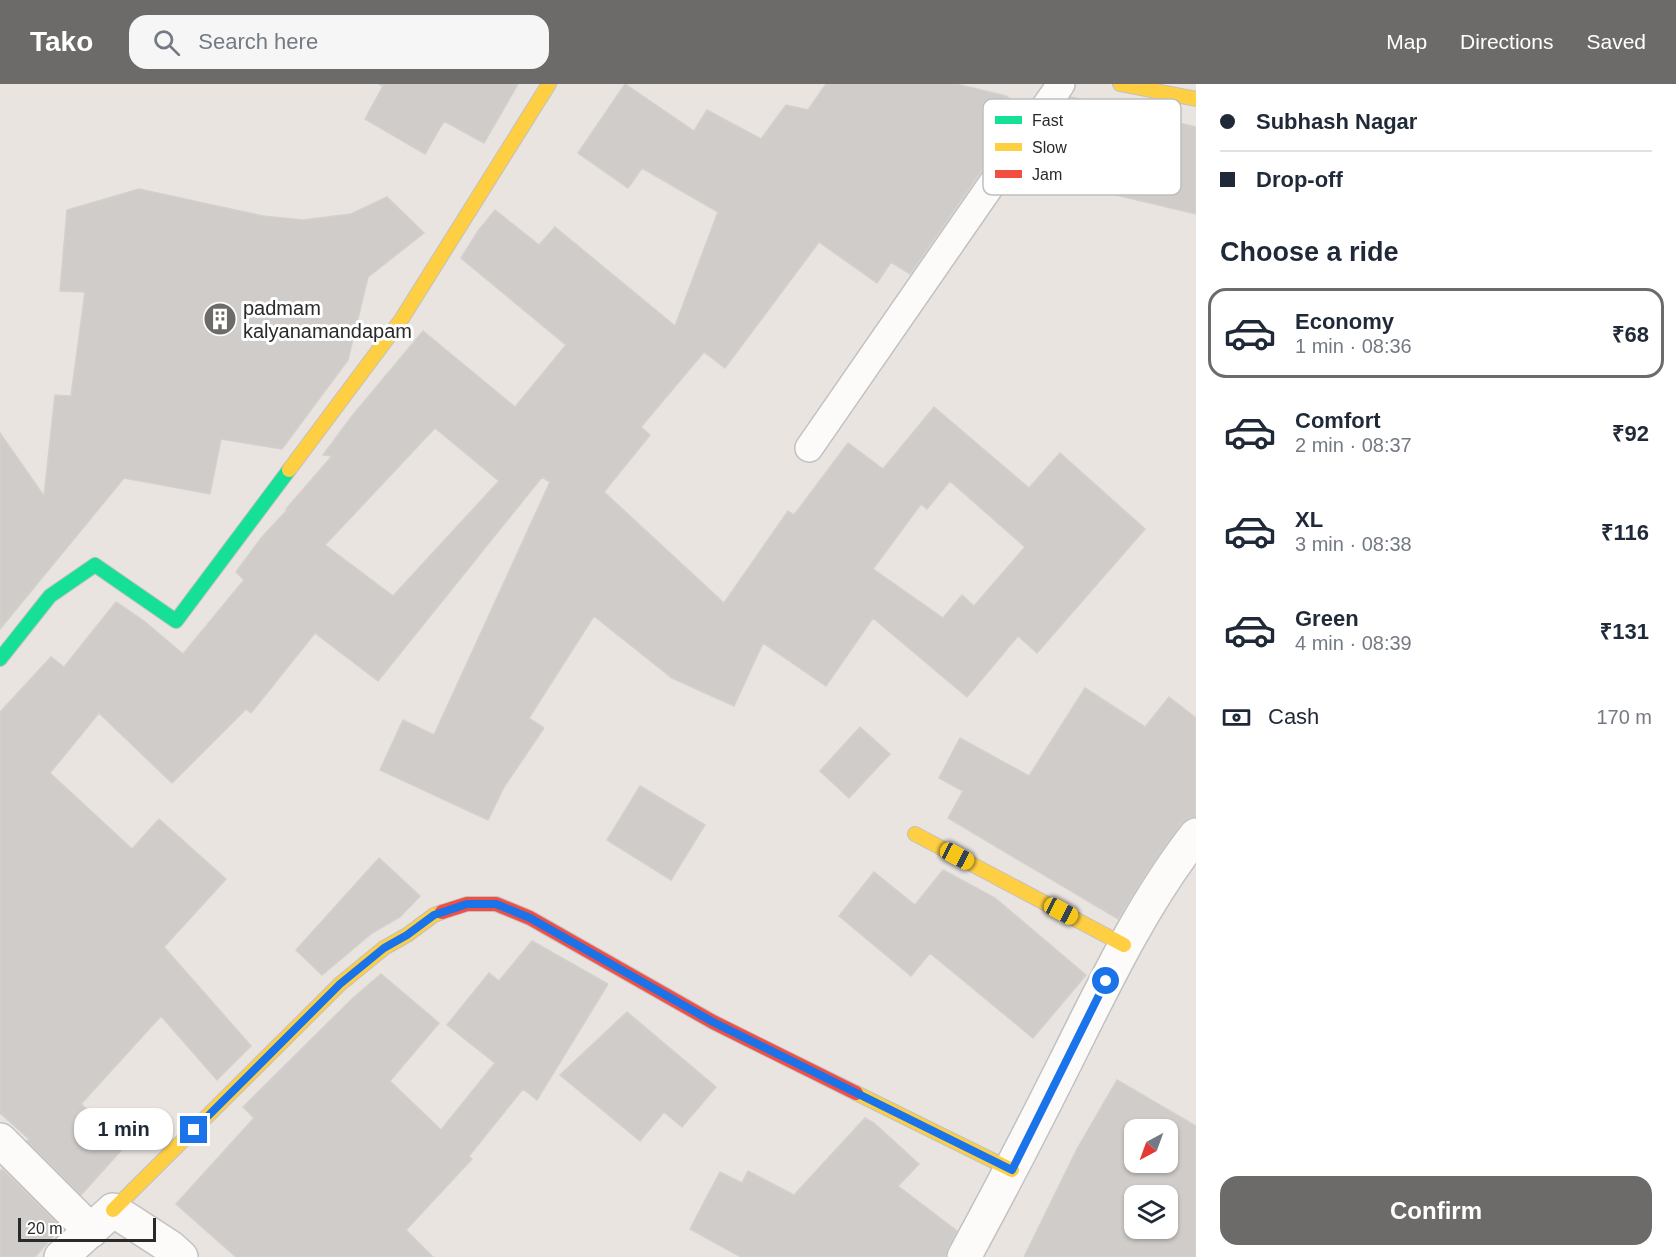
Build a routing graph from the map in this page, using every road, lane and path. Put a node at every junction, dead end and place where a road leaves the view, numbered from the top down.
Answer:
1 (549, 84) edge
2 (1061, 84) edge
3 (1120, 84) edge
4 (1051, 99) edge
5 (1196, 99) edge
6 (984, 195) edge
7 (809, 448) dead end
8 (0, 659) edge
9 (915, 834) dead end
10 (1192, 850) edge
11 (1124, 945) junction
12 (0, 1140) edge
13 (1012, 1170) junction
14 (102, 1220) junction
15 (61, 1257) edge
16 (181, 1257) edge
17 (964, 1257) edge

1 - 8 street
2 - 4 lane
3 - 5 street
6 - 7 lane
9 - 11 street
10 - 11 street
11 - 13 street
12 - 14 street
13 - 14 street
13 - 17 street
14 - 15 street
14 - 16 street

